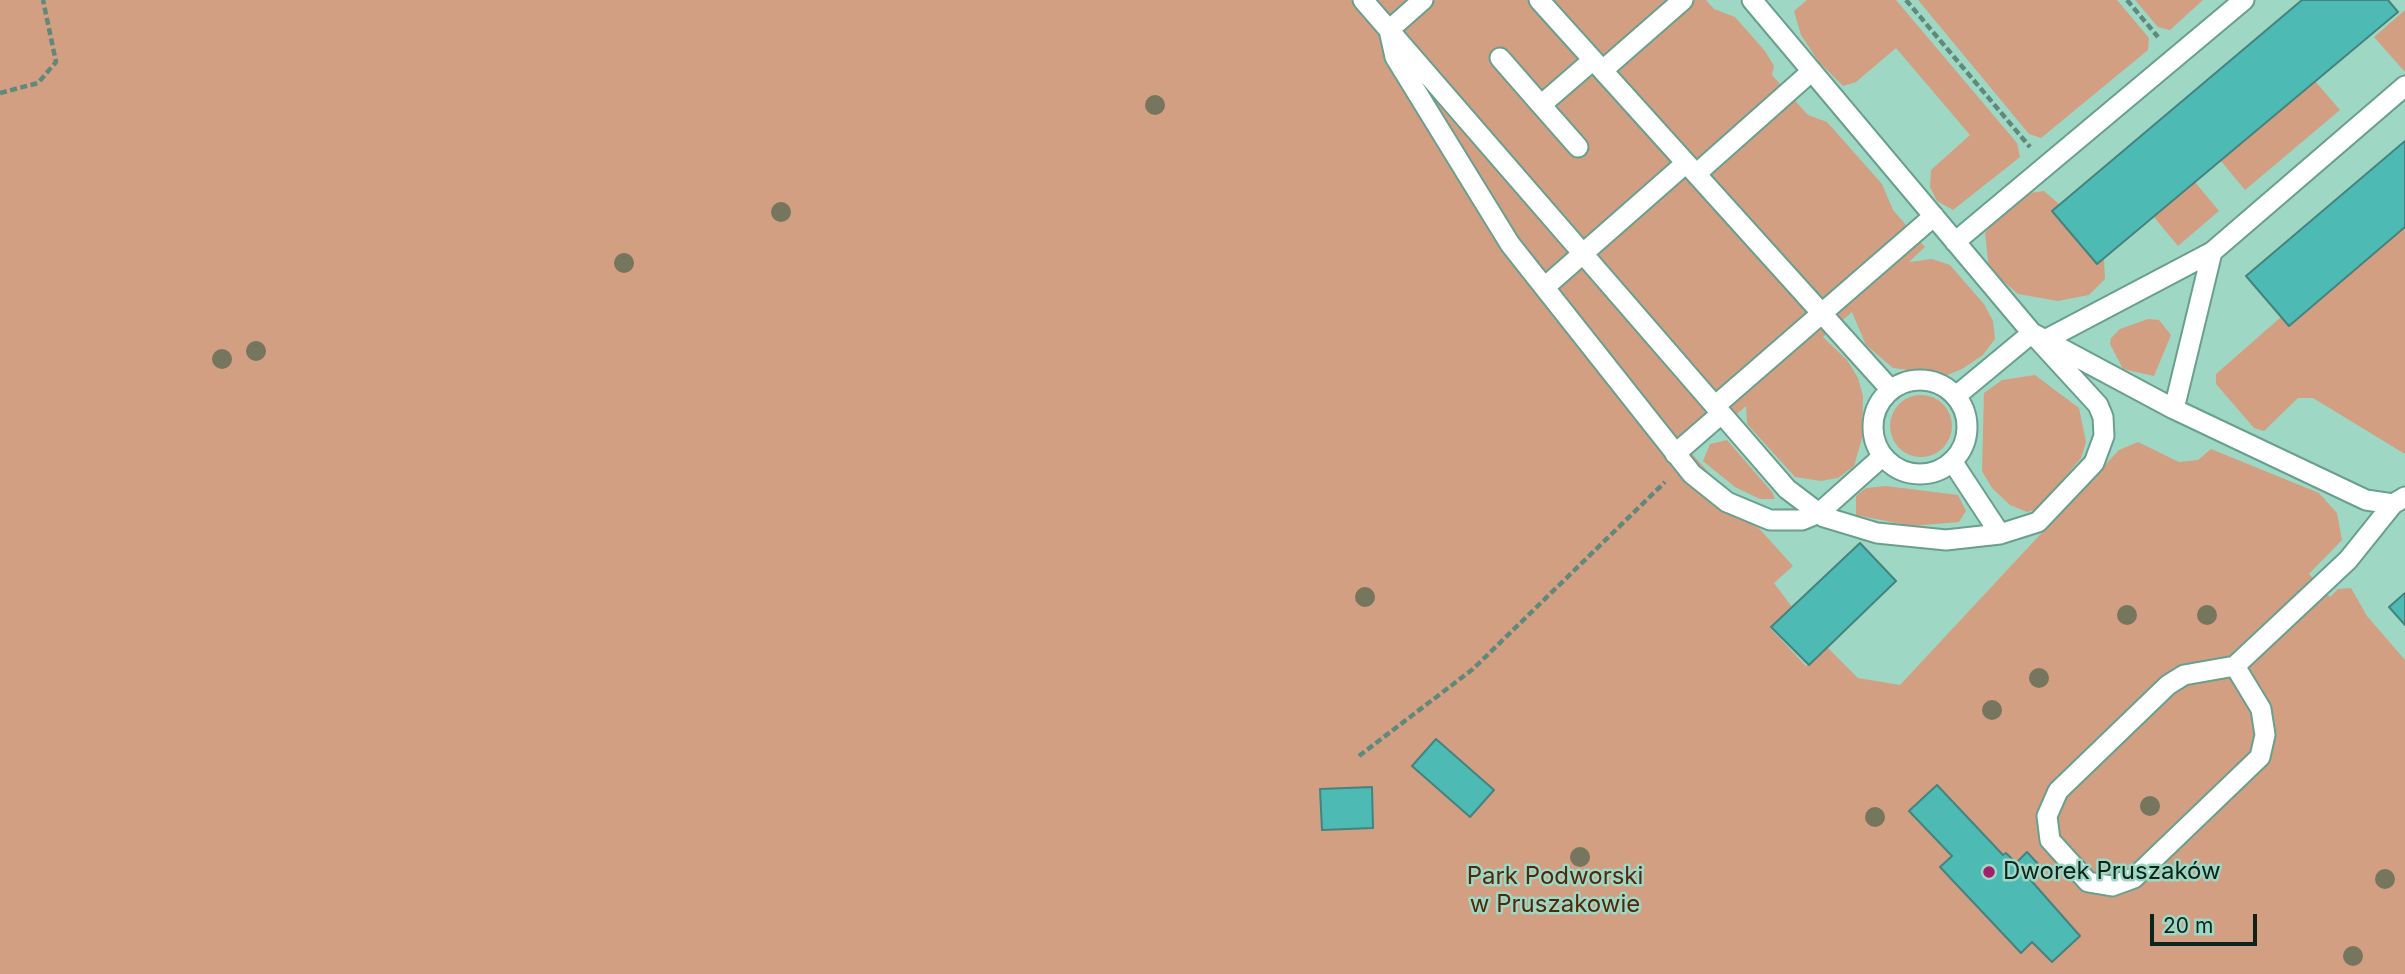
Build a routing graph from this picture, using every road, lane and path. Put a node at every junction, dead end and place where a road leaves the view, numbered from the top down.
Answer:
1 (43, 0) edge
2 (1363, 0) edge
3 (1423, 0) edge
4 (1539, 0) edge
5 (1683, 0) edge
6 (1752, 0) edge
7 (1906, 0) edge
8 (2127, 0) edge
9 (2244, 0) edge
10 (1389, 30) junction
11 (2175, 57) junction
12 (1500, 58) dead end
13 (1598, 65) junction
14 (1812, 71) junction
15 (2405, 86) edge
16 (0, 93) edge
17 (1541, 105) junction
18 (1578, 147) dead end
19 (2047, 165) junction
20 (1691, 169) junction
21 (1934, 216) junction
22 (1955, 242) junction
23 (2212, 252) junction
24 (1583, 254) junction
25 (1546, 286) junction
26 (1822, 314) junction
27 (2039, 336) junction
28 (1891, 390) junction
29 (1956, 396) junction
30 (2174, 409) junction
31 (1718, 410) junction
32 (1883, 456) junction
33 (1679, 459) junction
34 (1952, 461) junction
35 (2401, 502) edge
36 (1819, 513) junction
37 (2000, 534) junction
38 (2235, 666) junction
39 (1359, 756) dead end

1 - 16 path
2 - 10 lane
3 - 10 lane
4 - 13 lane
5 - 13 lane
6 - 14 lane
7 - 19 path
8 - 11 path
9 - 11 lane
10 - 24 lane
10 - 25 lane
11 - 19 lane
12 - 17 lane
13 - 17 lane
13 - 20 lane
14 - 20 lane
14 - 21 lane
15 - 23 lane
17 - 18 lane
19 - 22 lane
20 - 24 lane
20 - 26 lane
21 - 22 lane
21 - 26 lane
22 - 27 lane
23 - 27 lane
23 - 30 lane
24 - 25 lane
24 - 31 lane
25 - 33 lane
26 - 28 lane
26 - 31 lane
27 - 29 lane
27 - 30 lane
27 - 37 lane
28 - 29 lane
28 - 32 lane
29 - 34 lane
30 - 35 lane
31 - 33 lane
31 - 36 lane
32 - 34 lane
32 - 36 lane
33 - 36 lane
33 - 39 path
34 - 37 lane
35 - 38 lane
36 - 37 lane
38 - 38 lane

